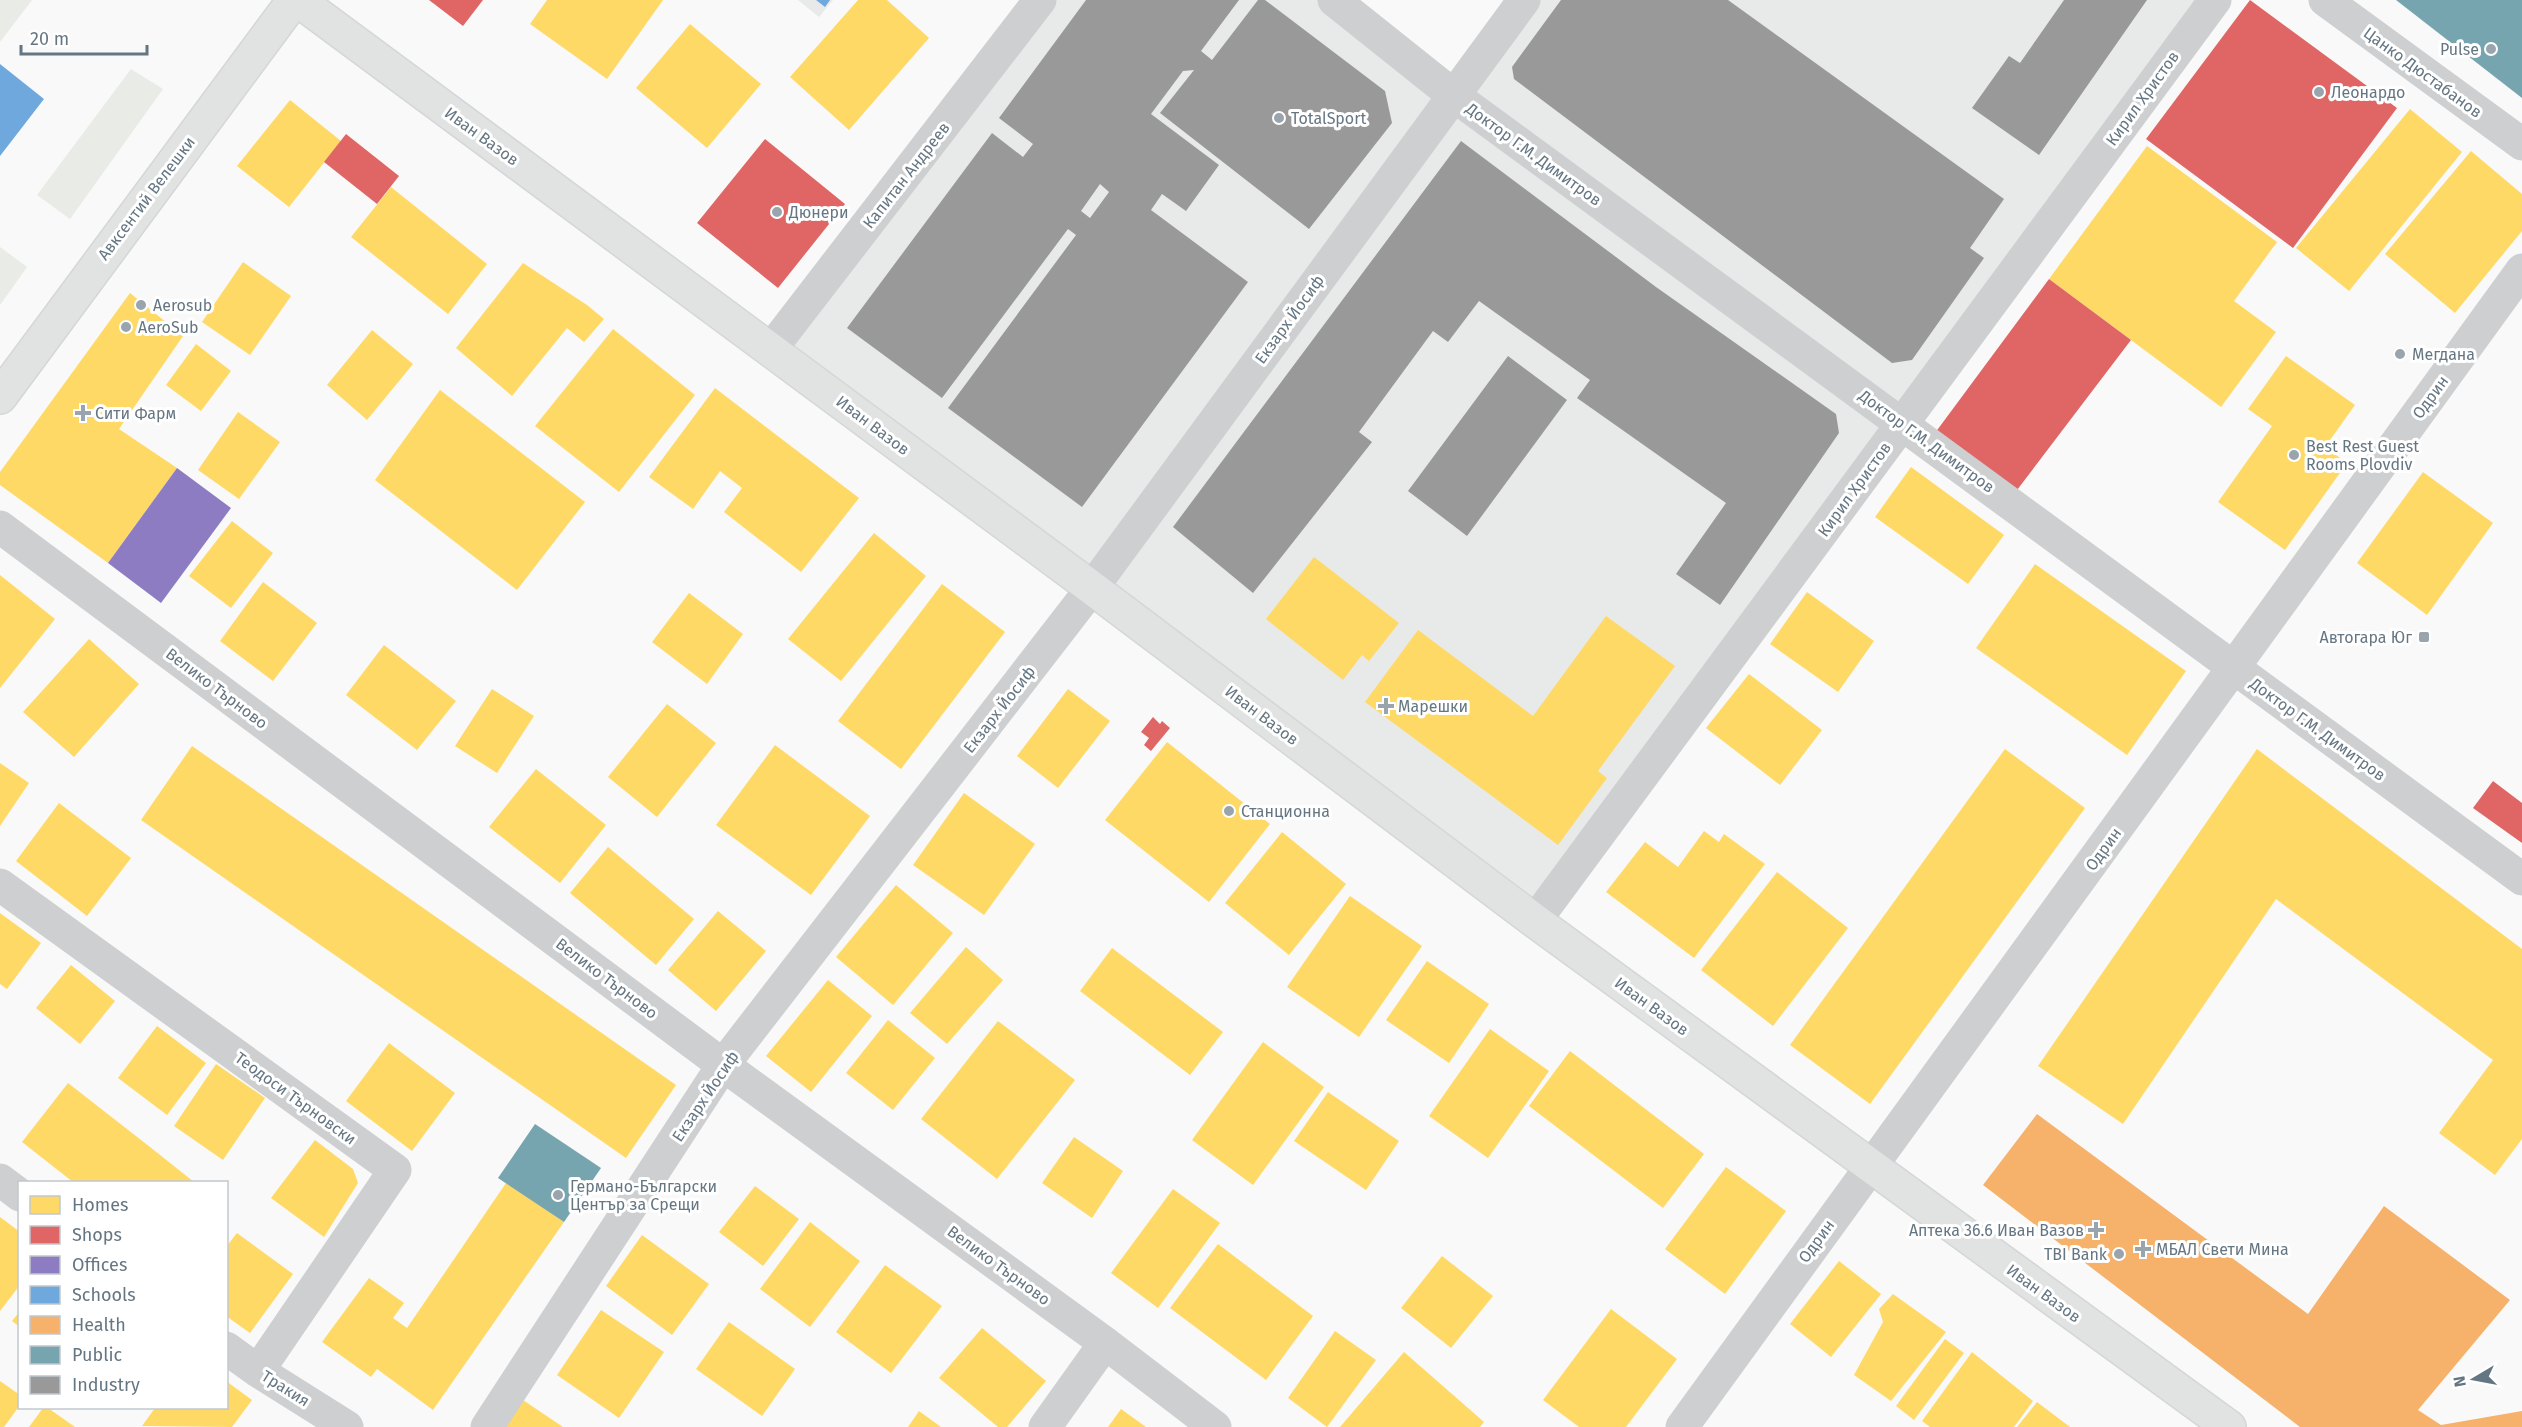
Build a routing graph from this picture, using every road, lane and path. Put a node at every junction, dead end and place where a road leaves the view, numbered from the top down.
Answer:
1 (296, 0) edge
2 (1040, 0) edge
3 (1334, 0) edge
4 (1524, 0) edge
5 (2215, 0) edge
6 (2325, 0) edge
7 (1453, 95) junction
8 (2522, 144) edge
9 (2522, 270) edge
10 (771, 349) junction
11 (0, 397) edge
12 (1903, 423) junction
13 (0, 527) edge
14 (1092, 588) junction
15 (2235, 669) junction
16 (2522, 879) edge
17 (0, 885) edge
18 (1535, 921) junction
19 (723, 1065) junction
20 (1870, 1166) junction
21 (0, 1180) edge
22 (18, 1194) edge
23 (1105, 1343) junction
24 (228, 1348) edge
25 (258, 1371) junction
26 (347, 1427) edge
27 (487, 1427) edge
28 (1045, 1427) edge
29 (1215, 1427) edge
30 (1682, 1427) edge
31 (2229, 1427) edge

1 - 10 street, Иван Вазов
1 - 11 street, Авксентий Велешки
2 - 10 street, Капитан Андреев
3 - 7 street, Доктор Г.М. Димитров
4 - 7 street, Екзарх Йосиф
5 - 12 street, Кирил Христов
6 - 8 street, Цанко Дюстабанов
7 - 12 street, Доктор Г.М. Димитров
7 - 14 street, Екзарх Йосиф
9 - 15 street, Одрин
10 - 14 street, Иван Вазов
12 - 15 street, Доктор Г.М. Димитров
12 - 18 street, Кирил Христов
13 - 19 street, Велико Търново
14 - 18 street, Иван Вазов
14 - 19 street, Екзарх Йосиф
15 - 16 street, Доктор Г.М. Димитров
15 - 20 street, Одрин
17 - 25 street, Теодоси Търновски
18 - 20 street, Иван Вазов
19 - 23 street, Велико Търново
19 - 27 street, Екзарх Йосиф
20 - 30 street, Одрин
20 - 31 street, Иван Вазов
21 - 22 street
23 - 28 street
23 - 29 street, Велико Търново
24 - 25 street, Тракия
25 - 26 street, Тракия

